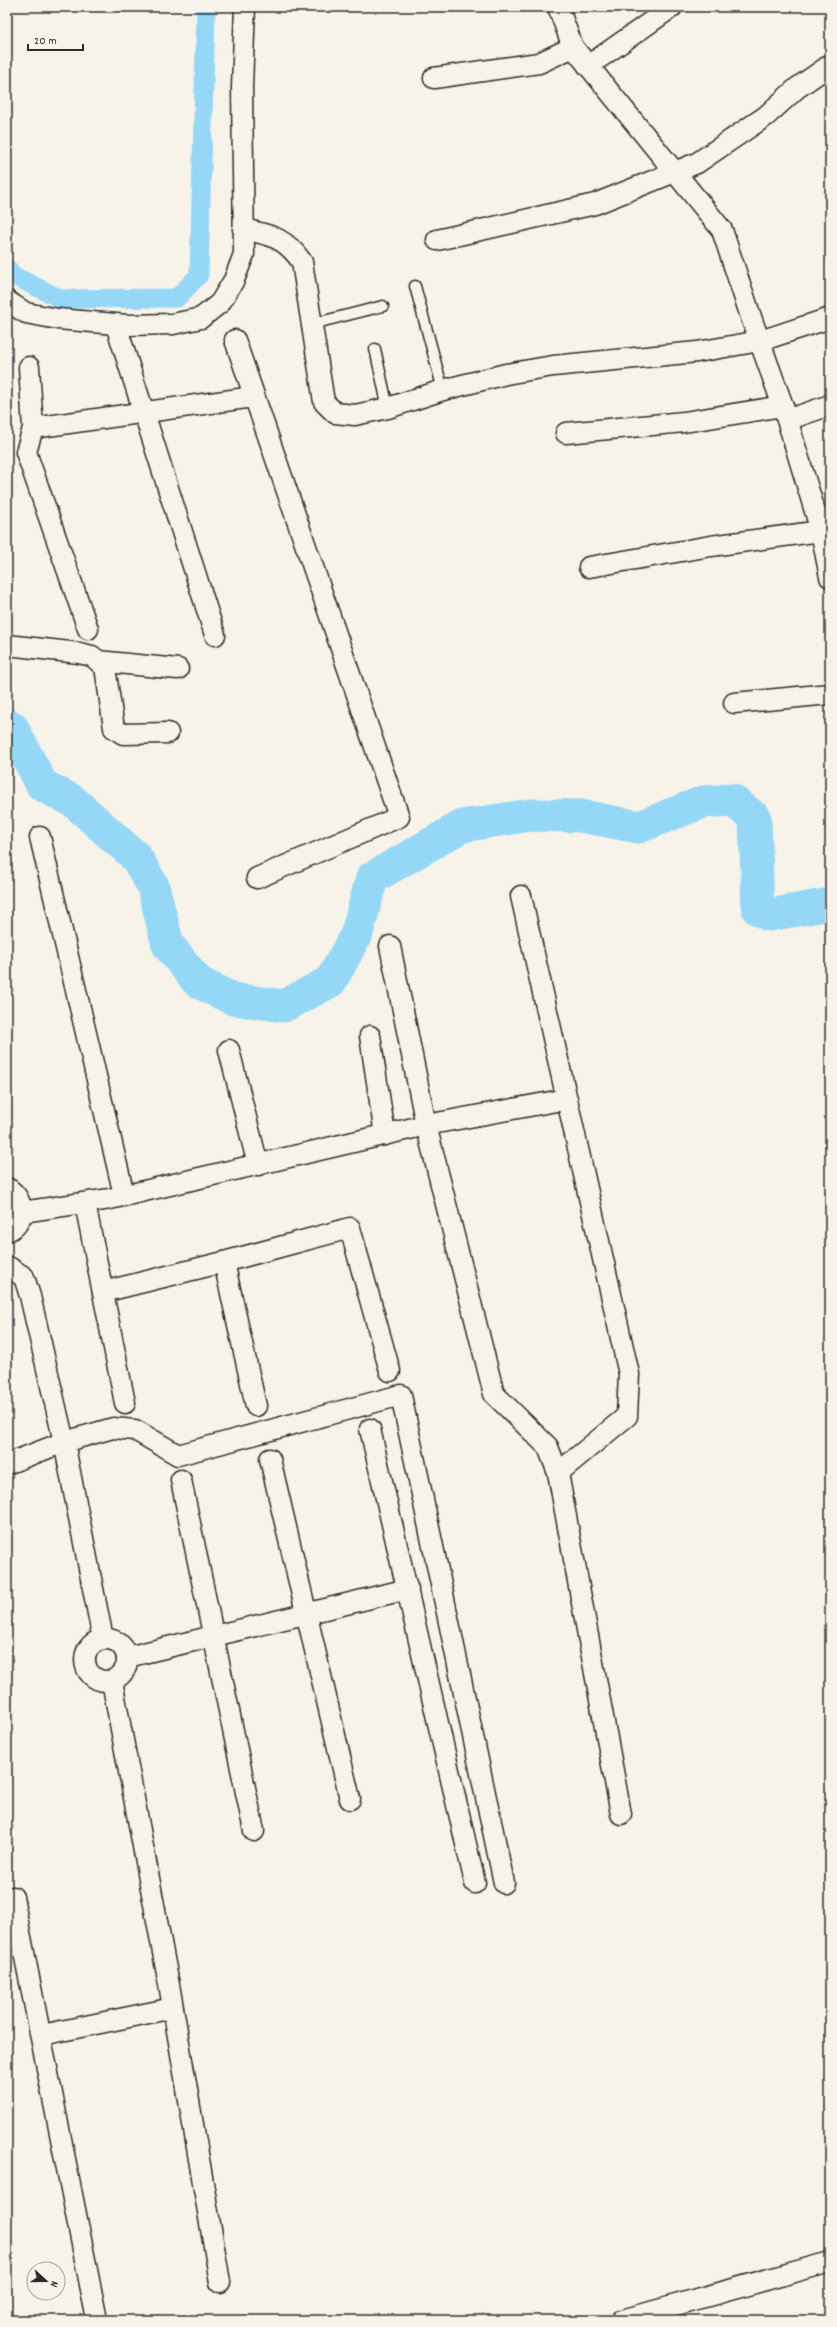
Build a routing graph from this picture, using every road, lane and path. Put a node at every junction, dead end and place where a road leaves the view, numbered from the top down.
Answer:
1 (245, 7) edge
2 (558, 7) edge
3 (672, 7) edge
4 (573, 47) junction
5 (830, 65) edge
6 (588, 66) junction
7 (434, 78) dead end
8 (674, 172) junction
9 (243, 229) junction
10 (437, 240) dead end
11 (415, 286) dead end
12 (7, 301) edge
13 (383, 306) dead end
14 (830, 318) edge
15 (116, 324) junction
16 (312, 324) junction
17 (235, 340) dead end
18 (760, 341) junction
19 (375, 349) dead end
20 (29, 367) dead end
21 (443, 390) junction
22 (253, 397) junction
23 (830, 405) edge
24 (388, 408) junction
25 (144, 412) junction
26 (785, 413) junction
27 (33, 428) junction
28 (566, 434) dead end
29 (821, 531) junction
30 (829, 565) edge
31 (588, 567) dead end
32 (88, 629) dead end
33 (215, 635) dead end
34 (7, 645) edge
35 (98, 661) junction
36 (178, 669) dead end
37 (830, 694) edge
38 (734, 703) dead end
39 (168, 733) dead end
40 (40, 837) dead end
41 (257, 878) dead end
42 (521, 896) dead end
43 (390, 946) dead end
44 (370, 1036) dead end
45 (229, 1050) dead end
46 (567, 1099) junction
47 (426, 1125) junction
48 (386, 1135) junction
49 (258, 1165) junction
50 (7, 1188) edge
51 (124, 1195) junction
52 (85, 1203) junction
53 (22, 1212) junction
54 (7, 1231) edge
55 (224, 1262) junction
56 (7, 1266) edge
57 (103, 1292) junction
58 (390, 1371) dead end
59 (125, 1403) dead end
60 (256, 1406) dead end
61 (370, 1429) dead end
62 (64, 1442) junction
63 (270, 1459) dead end
64 (7, 1464) edge
65 (558, 1473) junction
66 (181, 1480) dead end
67 (408, 1589) junction
68 (306, 1613) junction
69 (213, 1636) junction
70 (102, 1639) junction
71 (127, 1657) junction
72 (112, 1681) junction
73 (350, 1799) dead end
74 (621, 1814) dead end
75 (254, 1831) dead end
76 (475, 1883) dead end
77 (504, 1883) dead end
78 (13, 1897) dead end
79 (173, 2008) junction
80 (42, 2035) junction
81 (830, 2262) edge
82 (220, 2282) dead end
83 (96, 2320) edge
84 (622, 2320) edge

1 - 9 street
2 - 4 street
3 - 6 street
4 - 6 street
4 - 7 street
5 - 8 street
6 - 8 street
8 - 10 street
8 - 18 street
9 - 15 street
9 - 16 street
11 - 21 lane
12 - 15 street
13 - 16 lane
14 - 18 street
15 - 25 street
16 - 24 street
17 - 22 street
18 - 21 street
18 - 26 street
19 - 24 lane
20 - 27 street
21 - 24 street
22 - 25 street
22 - 41 street
23 - 26 street
25 - 27 street
25 - 33 street
26 - 28 street
26 - 29 street
27 - 32 street
29 - 30 street
29 - 31 street
34 - 35 street
35 - 36 street
35 - 39 street
37 - 38 street
40 - 51 street
42 - 46 street
43 - 47 street
44 - 48 street
45 - 49 street
46 - 47 street
46 - 65 street
47 - 48 street
47 - 65 street
48 - 49 street
49 - 51 street
50 - 53 street
51 - 52 street
52 - 53 street
52 - 57 street
53 - 54 street
55 - 57 street
55 - 58 street
55 - 60 street
56 - 62 street
57 - 59 street
61 - 67 street
62 - 64 street
62 - 70 street
62 - 77 street
63 - 68 street
65 - 74 street
66 - 69 street
67 - 68 street
67 - 76 street
68 - 69 street
68 - 73 street
69 - 71 street
69 - 75 street
70 - 71 street
70 - 72 street
71 - 72 street
72 - 79 street
78 - 80 street
79 - 80 street
79 - 82 street
80 - 83 street
81 - 84 street

